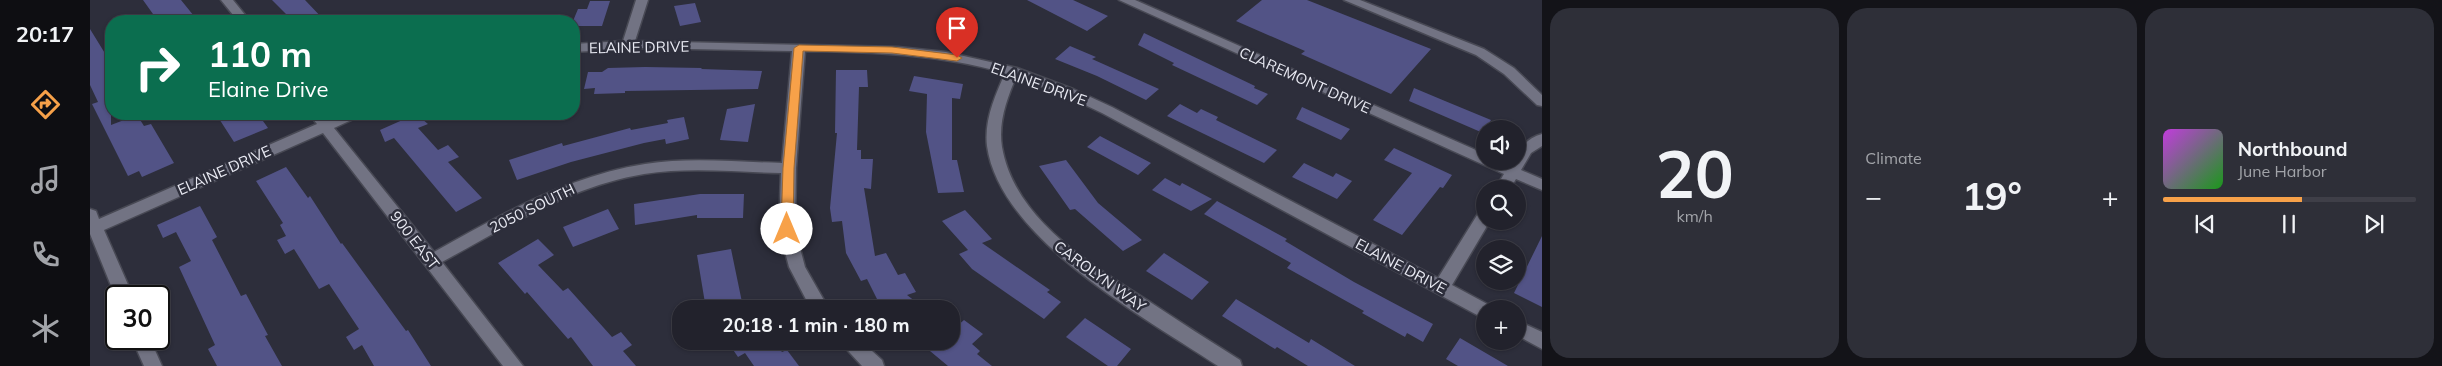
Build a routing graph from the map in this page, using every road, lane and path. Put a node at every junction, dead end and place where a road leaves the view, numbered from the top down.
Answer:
1 (227, 0) edge
2 (642, 0) edge
3 (1125, 0) edge
4 (1350, 0) edge
5 (239, 15) edge
6 (628, 44) junction
7 (580, 48) edge
8 (799, 48) junction
9 (1012, 72) junction
10 (1542, 102) edge
11 (321, 120) edge
12 (1542, 139) edge
13 (1476, 156) edge
14 (789, 168) junction
15 (1509, 170) edge
16 (1513, 172) junction
17 (1508, 180) edge
18 (1542, 185) edge
19 (92, 221) edge
20 (1477, 230) edge
21 (431, 261) junction
22 (119, 285) edge
23 (1442, 288) junction
24 (815, 300) edge
25 (1476, 306) edge
26 (1526, 332) edge
27 (1542, 341) edge
28 (146, 350) edge
29 (858, 350) edge
30 (153, 366) edge
31 (514, 366) edge
32 (875, 366) edge
33 (1233, 366) edge

1 - 5 street
2 - 6 street
3 - 13 street, CLAREMONT DRIVE
4 - 10 street
6 - 7 street, ELAINE DRIVE
6 - 8 street, ELAINE DRIVE
8 - 9 street, ELAINE DRIVE
8 - 14 street
9 - 23 street, ELAINE DRIVE
9 - 33 street, CAROLYN WAY
11 - 19 street, ELAINE DRIVE
11 - 21 street, 900 EAST
12 - 16 street
14 - 21 street, 2050 SOUTH
14 - 24 street
15 - 16 street
16 - 17 street
16 - 18 street
19 - 22 street
20 - 23 street
21 - 31 street, 900 EAST
23 - 25 street, ELAINE DRIVE
26 - 27 street
28 - 30 street
29 - 32 street

